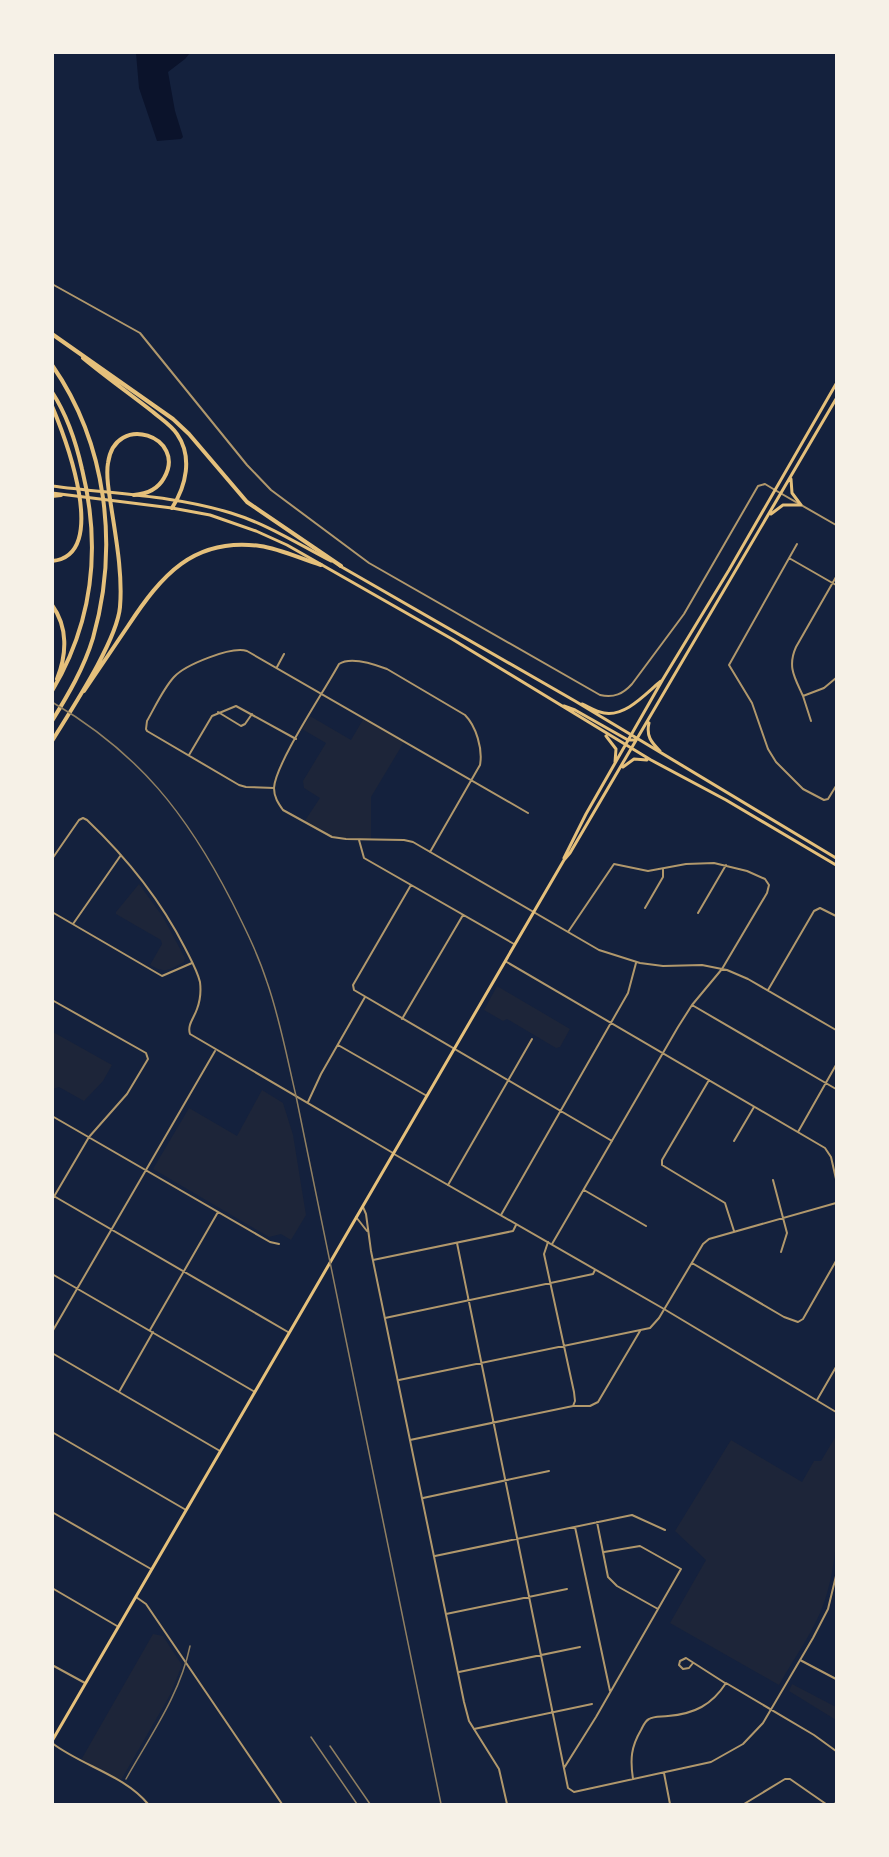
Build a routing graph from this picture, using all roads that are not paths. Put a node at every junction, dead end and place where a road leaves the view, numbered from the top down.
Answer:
1 (52, 284) edge
2 (52, 334) edge
3 (66, 344) junction
4 (52, 365) edge
5 (837, 384) edge
6 (52, 392) edge
7 (837, 399) edge
8 (52, 406) edge
9 (790, 478) junction
10 (52, 486) edge
11 (775, 490) junction
12 (782, 494) junction
13 (52, 495) edge
14 (61, 495) joint
15 (134, 495) junction
16 (177, 500) junction
17 (801, 505) junction
18 (172, 508) junction
19 (769, 516) junction
20 (837, 525) edge
21 (797, 544) dead end
22 (789, 558) junction
23 (52, 561) edge
24 (321, 565) junction
25 (341, 566) junction
26 (837, 577) edge
27 (835, 584) edge
28 (52, 605) edge
29 (284, 654) dead end
30 (276, 668) junction
31 (837, 678) edge
32 (663, 679) junction
33 (52, 691) edge
34 (323, 694) junction
35 (803, 696) junction
36 (576, 701) junction
37 (561, 705) junction
38 (218, 712) junction
39 (252, 714) junction
40 (650, 719) junction
41 (52, 721) edge
42 (811, 721) dead end
43 (64, 722) junction
44 (603, 732) junction
45 (631, 736) junction
46 (296, 739) junction
47 (628, 740) junction
48 (638, 740) junction
49 (52, 741) edge
50 (626, 745) junction
51 (632, 749) junction
52 (189, 755) junction
53 (665, 756) junction
54 (651, 760) junction
55 (615, 764) junction
56 (621, 768) junction
57 (471, 780) junction
58 (837, 786) edge
59 (274, 788) junction
60 (528, 813) dead end
61 (359, 840) junction
62 (430, 852) junction
63 (121, 855) junction
64 (836, 857) edge
65 (52, 859) edge
66 (564, 860) junction
67 (726, 865) junction
68 (837, 865) edge
69 (663, 869) junction
70 (411, 885) junction
71 (645, 908) dead end
72 (52, 912) edge
73 (533, 912) junction
74 (698, 914) dead end
75 (463, 915) junction
76 (837, 916) edge
77 (73, 924) junction
78 (568, 932) junction
79 (514, 944) junction
80 (505, 961) junction
81 (192, 963) junction
82 (636, 963) junction
83 (722, 969) junction
84 (768, 990) junction
85 (365, 997) junction
86 (52, 1000) edge
87 (692, 1005) junction
88 (402, 1019) junction
89 (610, 1023) junction
90 (837, 1030) edge
91 (532, 1039) dead end
92 (338, 1045) junction
93 (455, 1049) junction
94 (215, 1051) junction
95 (662, 1053) junction
96 (837, 1065) edge
97 (708, 1080) junction
98 (508, 1081) junction
99 (826, 1083) junction
100 (837, 1089) edge
101 (427, 1096) junction
102 (307, 1103) junction
103 (754, 1107) junction
104 (560, 1111) junction
105 (52, 1116) edge
106 (798, 1132) junction
107 (89, 1137) junction
108 (612, 1141) junction
109 (734, 1141) dead end
110 (394, 1154) junction
111 (146, 1170) junction
112 (837, 1179) edge
113 (772, 1180) dead end
114 (448, 1185) junction
115 (584, 1190) junction
116 (53, 1197) edge
117 (837, 1203) edge
118 (363, 1206) junction
119 (218, 1212) junction
120 (501, 1215) junction
121 (356, 1217) junction
122 (783, 1218) junction
123 (517, 1224) junction
124 (646, 1226) dead end
125 (111, 1230) junction
126 (367, 1231) junction
127 (734, 1231) junction
128 (548, 1242) junction
129 (457, 1243) junction
130 (279, 1244) dead end
131 (552, 1245) junction
132 (781, 1252) dead end
133 (373, 1260) junction
134 (837, 1261) edge
135 (692, 1263) junction
136 (596, 1270) junction
137 (184, 1271) junction
138 (52, 1274) edge
139 (552, 1284) junction
140 (77, 1288) junction
141 (468, 1301) junction
142 (664, 1309) junction
143 (385, 1318) junction
144 (150, 1330) junction
145 (640, 1331) junction
146 (52, 1332) edge
147 (153, 1332) junction
148 (289, 1332) junction
149 (564, 1346) junction
150 (52, 1353) edge
151 (482, 1363) junction
152 (837, 1367) edge
153 (399, 1380) junction
154 (119, 1392) junction
155 (255, 1392) junction
156 (817, 1400) junction
157 (573, 1406) junction
158 (837, 1412) edge
159 (494, 1423) junction
160 (52, 1432) edge
161 (410, 1440) junction
162 (220, 1451) junction
163 (549, 1471) dead end
164 (505, 1481) junction
165 (423, 1498) junction
166 (186, 1510) junction
167 (52, 1512) edge
168 (597, 1522) junction
169 (575, 1527) junction
170 (665, 1530) dead end
171 (517, 1539) junction
172 (604, 1552) junction
173 (435, 1556) junction
174 (152, 1569) junction
175 (837, 1576) edge
176 (52, 1588) edge
177 (567, 1589) dead end
178 (529, 1596) junction
179 (136, 1597) junction
180 (658, 1609) junction
181 (446, 1614) junction
182 (118, 1627) junction
183 (580, 1647) dead end
184 (541, 1655) junction
185 (800, 1660) junction
186 (693, 1663) dead end
187 (52, 1665) edge
188 (459, 1672) junction
189 (837, 1679) edge
190 (85, 1683) junction
191 (726, 1683) junction
192 (610, 1691) junction
193 (592, 1704) dead end
194 (771, 1709) junction
195 (553, 1713) junction
196 (474, 1730) junction
197 (52, 1742) edge
198 (837, 1751) edge
199 (564, 1768) junction
200 (663, 1773) junction
201 (633, 1779) junction
202 (148, 1804) edge
203 (282, 1804) edge
204 (507, 1804) edge
205 (670, 1804) edge
206 (744, 1804) edge
207 (826, 1804) edge

1 - 11 street
2 - 3 highway
3 - 16 highway
3 - 25 highway
4 - 41 highway
5 - 11 main road
6 - 33 highway
7 - 9 main road
8 - 23 highway
9 - 12 main road
9 - 17 main road
10 - 15 main road
11 - 12 street
11 - 32 main road
12 - 17 street
12 - 19 main road
13 - 14 highway
14 - 18 main road
15 - 16 main road
15 - 43 highway
16 - 18 highway
16 - 25 main road
17 - 19 main road
17 - 20 street
18 - 24 main road
19 - 40 main road
21 - 22 street
22 - 27 street
22 - 58 street
24 - 37 main road
24 - 43 highway
25 - 36 main road
26 - 27 street
27 - 35 street
28 - 33 highway
29 - 30 street
30 - 34 street
30 - 52 street
31 - 35 street
32 - 36 main road
32 - 45 main road
34 - 46 street
34 - 57 street
34 - 57 street
35 - 42 street
36 - 45 main road
37 - 44 main road
37 - 47 main road
38 - 39 street
38 - 39 street
38 - 52 street
39 - 46 street
40 - 48 main road
40 - 53 main road
43 - 49 highway
44 - 50 main road
44 - 55 main road
45 - 47 main road
45 - 48 main road
46 - 59 street
47 - 48 main road
47 - 50 main road
48 - 51 main road
48 - 53 main road
50 - 51 main road
50 - 55 main road
51 - 54 main road
51 - 56 main road
52 - 59 street
53 - 64 main road
54 - 56 main road
54 - 68 main road
55 - 66 main road
56 - 66 main road
57 - 60 street
57 - 62 street
59 - 61 street
61 - 62 street
61 - 70 street
62 - 73 street
63 - 65 street
63 - 77 street
63 - 81 street
66 - 73 main road
67 - 69 street
67 - 74 street
67 - 83 street
69 - 71 street
69 - 78 street
70 - 75 street
70 - 85 street
72 - 77 street
73 - 78 street
73 - 79 main road
75 - 79 street
75 - 88 street
76 - 84 street
77 - 81 street
78 - 82 street
79 - 80 main road
80 - 89 street
80 - 93 main road
81 - 94 street
82 - 83 street
82 - 89 street
83 - 84 street
83 - 87 street
84 - 90 street
85 - 88 street
85 - 92 street
86 - 107 street
87 - 95 street
87 - 99 street
88 - 93 street
89 - 95 street
89 - 104 street
91 - 98 street
92 - 101 street
92 - 102 street
93 - 98 street
93 - 101 main road
94 - 102 street
94 - 111 street
95 - 97 street
95 - 108 street
96 - 99 street
97 - 103 street
97 - 127 street
98 - 104 street
98 - 114 street
99 - 100 street
99 - 106 street
101 - 110 main road
102 - 110 street
103 - 106 street
103 - 109 street
104 - 108 street
104 - 120 street
105 - 107 street
106 - 112 street
107 - 111 street
107 - 116 street
108 - 115 street
110 - 114 street
110 - 118 main road
111 - 119 street
111 - 125 street
113 - 122 street
114 - 120 street
115 - 124 street
115 - 131 street
116 - 125 street
117 - 122 street
118 - 121 main road
118 - 126 street
119 - 130 street
119 - 137 street
120 - 123 street
121 - 126 street
121 - 148 main road
122 - 127 street
122 - 132 street
123 - 128 street
123 - 129 street
125 - 137 street
125 - 140 street
126 - 133 street
127 - 135 street
128 - 131 street
128 - 139 street
129 - 133 street
129 - 141 street
131 - 136 street
133 - 143 street
134 - 135 street
135 - 142 street
136 - 139 street
136 - 142 street
137 - 144 street
137 - 148 street
138 - 140 street
139 - 141 street
139 - 149 street
140 - 144 street
140 - 146 street
141 - 143 street
141 - 151 street
142 - 145 street
142 - 156 street
143 - 153 street
144 - 147 street
145 - 149 street
145 - 157 street
147 - 154 street
147 - 155 street
148 - 155 main road
149 - 151 street
149 - 157 street
150 - 154 street
151 - 153 street
151 - 159 street
152 - 156 street
153 - 161 street
154 - 162 street
155 - 162 main road
156 - 158 street
157 - 159 street
159 - 161 street
159 - 164 street
160 - 166 street
161 - 165 street
162 - 166 main road
163 - 164 street
164 - 165 street
164 - 171 street
165 - 173 street
166 - 174 main road
167 - 174 street
168 - 169 street
168 - 170 street
168 - 172 street
169 - 171 street
169 - 192 street
171 - 173 street
171 - 178 street
172 - 180 street
172 - 180 street
173 - 181 street
174 - 179 main road
175 - 185 street
176 - 182 street
177 - 178 street
178 - 181 street
178 - 184 street
179 - 182 main road
179 - 203 street
180 - 192 street
181 - 188 street
182 - 190 main road
183 - 184 street
184 - 188 street
184 - 195 street
185 - 189 street
185 - 194 street
186 - 191 street
187 - 190 street
188 - 196 street
190 - 197 main road
191 - 194 street
191 - 201 street
192 - 199 street
193 - 195 street
194 - 198 street
194 - 200 street
195 - 196 street
195 - 199 street
196 - 204 street
197 - 202 street
199 - 201 street
200 - 201 street
200 - 205 street
206 - 207 street

